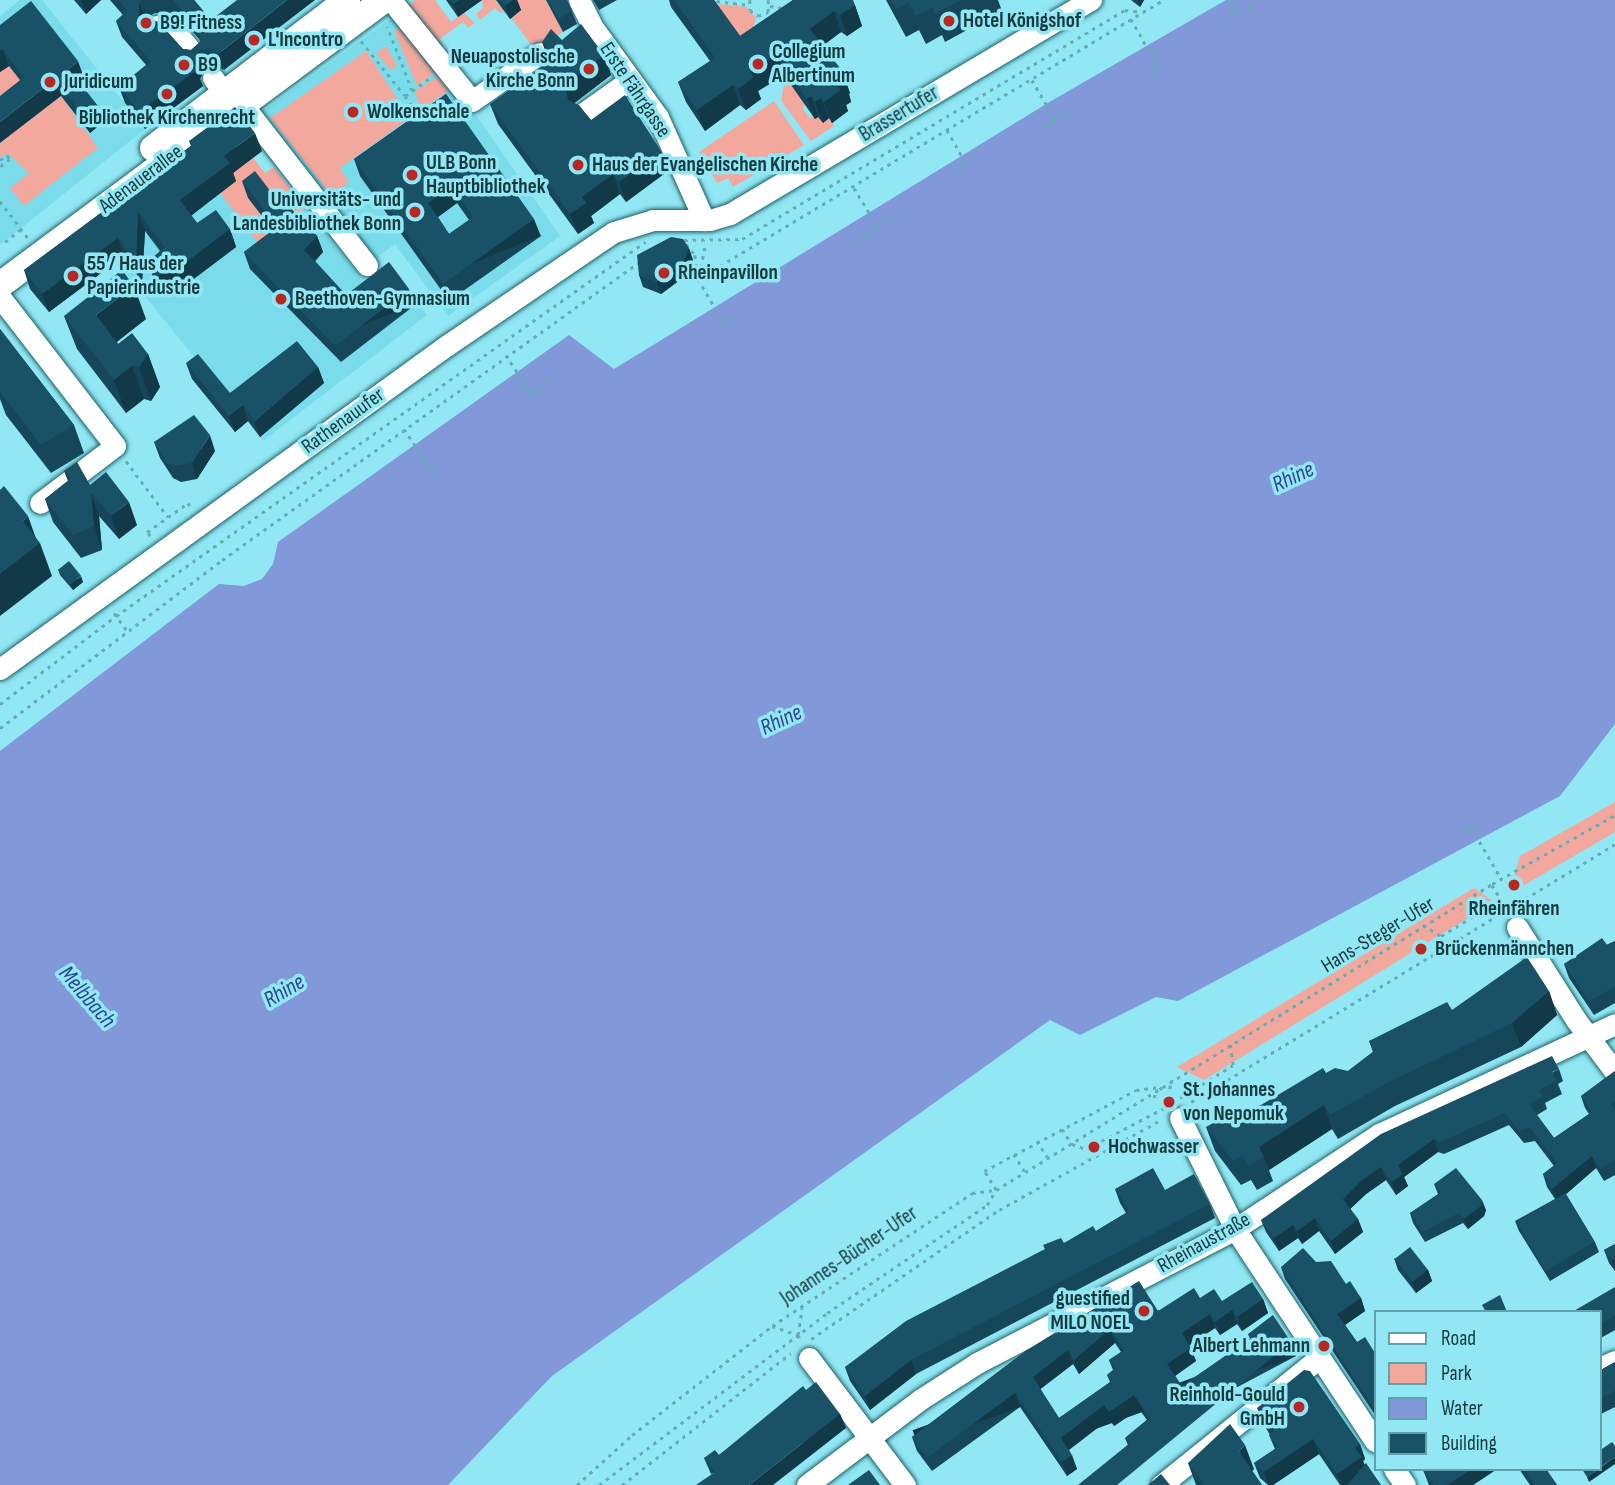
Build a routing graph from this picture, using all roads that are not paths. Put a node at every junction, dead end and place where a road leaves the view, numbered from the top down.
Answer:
1 (347, 0) edge
2 (384, 0) edge
3 (391, 0) edge
4 (579, 0) edge
5 (1091, 0) edge
6 (156, 26) edge
7 (540, 53) edge
8 (194, 54) edge
9 (630, 80) junction
10 (227, 92) junction
11 (585, 112) edge
12 (704, 226) junction
13 (2, 255) edge
14 (367, 265) dead end
15 (0, 285) edge
16 (0, 297) edge
17 (40, 503) dead end
18 (0, 669) edge
19 (1512, 919) road end
20 (1615, 1024) edge
21 (1592, 1036) junction
22 (1615, 1072) edge
23 (1181, 1118) dead end
24 (1235, 1229) junction
25 (807, 1351) road end
26 (1319, 1358) junction
27 (870, 1437) junction
28 (1374, 1440) edge
29 (807, 1485) edge
30 (905, 1485) edge
31 (1161, 1485) edge

1 - 10 main road, Adenauerallee
2 - 10 main road, Adenauerallee
3 - 7 street
4 - 9 street, Erste Fährgasse
5 - 12 street, Brassertufer
6 - 8 street
9 - 11 street
9 - 12 street, Erste Fährgasse
10 - 13 main road, Adenauerallee
10 - 14 street
10 - 15 main road, Adenauerallee
12 - 18 street, Rathenauufer
16 - 17 street
19 - 21 street
20 - 21 street, Rheinaustraße
21 - 22 street
21 - 24 street, Rheinaustraße
23 - 24 street
24 - 26 street
24 - 27 street, Rheinaustraße
25 - 27 street
26 - 28 street
26 - 31 street
27 - 29 street, Rheinaustraße
27 - 30 street

